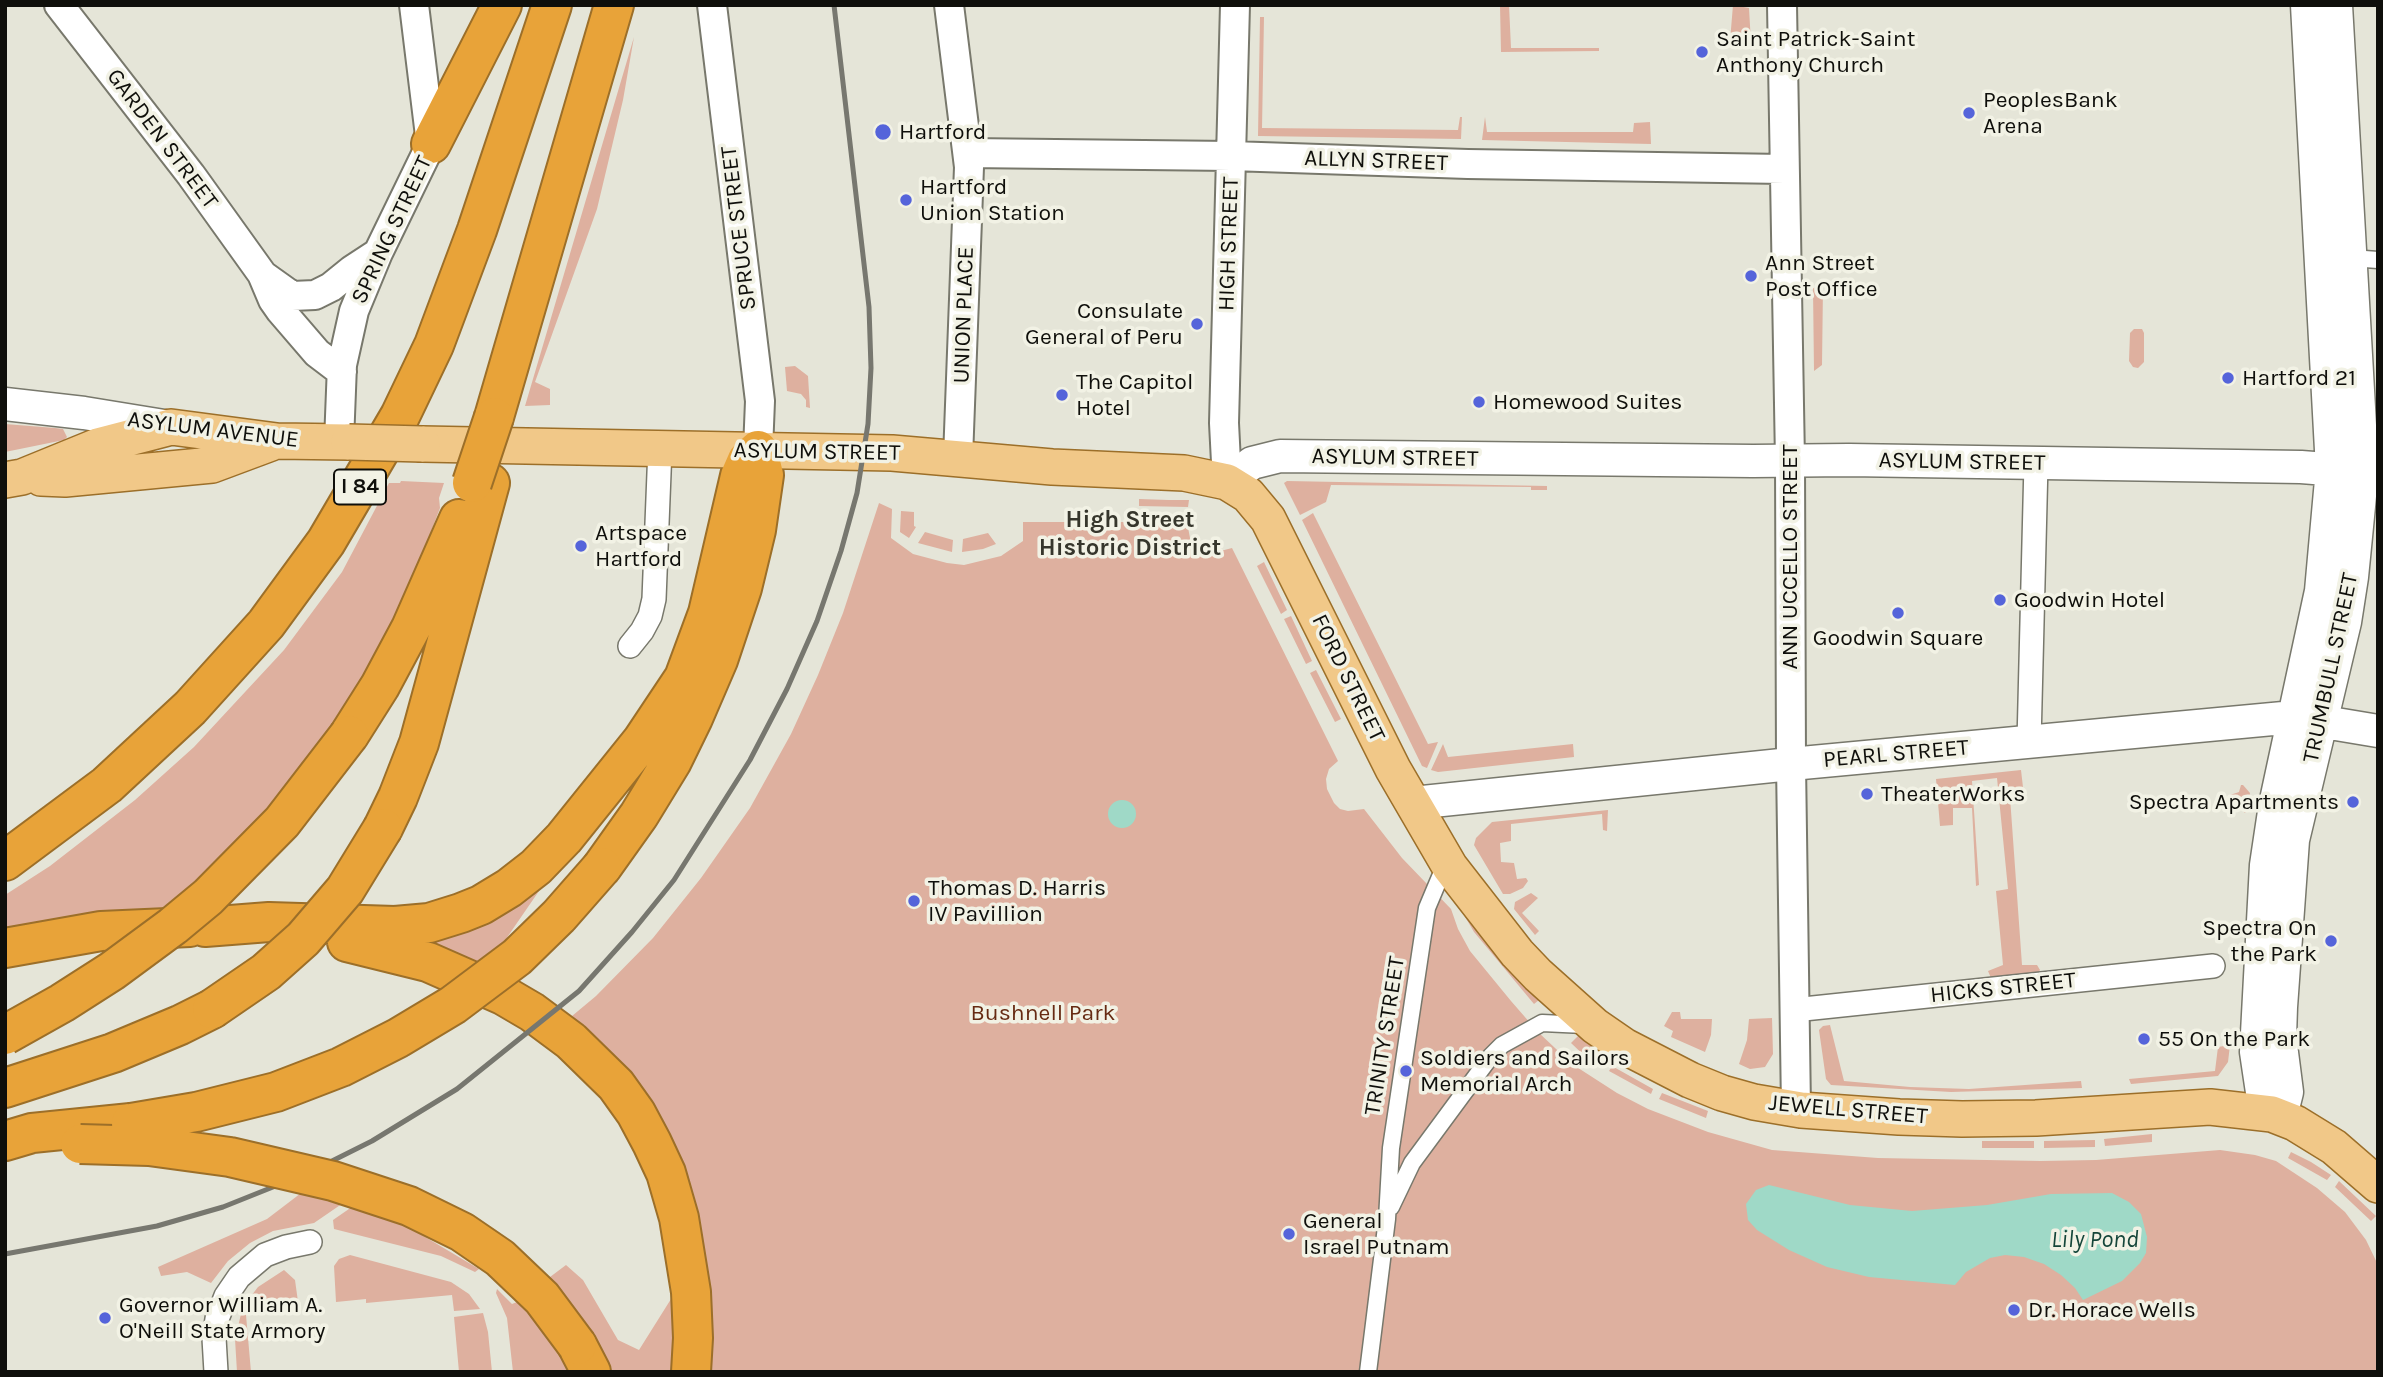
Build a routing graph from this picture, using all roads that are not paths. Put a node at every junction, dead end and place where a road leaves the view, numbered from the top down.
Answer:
1 (59, 5) edge
2 (414, 5) edge
3 (502, 5) edge
4 (552, 5) edge
5 (614, 5) edge
6 (712, 5) edge
7 (949, 5) edge
8 (1235, 5) edge
9 (1782, 5) edge
10 (2307, 5) edge
11 (2336, 5) edge
12 (431, 144) junction
13 (968, 153) junction
14 (1231, 156) junction
15 (1784, 169) junction
16 (378, 253) junction
17 (2364, 259) edge
18 (262, 274) junction
19 (342, 372) junction
20 (5, 404) edge
21 (171, 427) junction
22 (277, 441) junction
23 (344, 442) junction
24 (422, 444) joint
25 (660, 448) junction
26 (758, 450) junction
27 (958, 458) junction
28 (1790, 461) junction
29 (2036, 463) junction
30 (2357, 472) edge
31 (13, 478) edge
32 (1227, 482) junction
33 (481, 483) junction
34 (630, 646) dead end
35 (2308, 718) junction
36 (2378, 731) edge
37 (2029, 742) junction
38 (1791, 764) junction
39 (1413, 803) junction
40 (5, 861) edge
41 (1456, 875) junction
42 (205, 927) junction
43 (5, 948) edge
44 (2213, 967) dead end
45 (1794, 1010) junction
46 (1595, 1026) junction
47 (5, 1035) edge
48 (5, 1088) edge
49 (1796, 1109) junction
50 (2272, 1114) junction
51 (5, 1142) edge
52 (2378, 1185) edge
53 (1387, 1219) junction
54 (310, 1242) dead end
55 (584, 1358) edge
56 (216, 1372) edge
57 (691, 1372) edge
58 (1368, 1372) edge

1 - 18 street, GARDEN STREET
2 - 12 street, SPRING STREET
3 - 12 highway
4 - 40 highway, I 84
5 - 33 highway, bridge
6 - 26 street, SPRUCE STREET
7 - 13 street, UNION PLACE
8 - 14 street, HIGH STREET
9 - 15 street, ANN UCCELLO STREET
10 - 30 main road, TRUMBULL STREET
11 - 17 main road, TRUMBULL STREET
12 - 16 street, SPRING STREET
13 - 14 street, ALLYN STREET
13 - 27 street, UNION PLACE
14 - 15 street, ALLYN STREET
14 - 32 street, HIGH STREET
15 - 28 street, ANN UCCELLO STREET
16 - 18 street, GARDEN STREET
16 - 19 street, SPRING STREET
17 - 30 main road, TRUMBULL STREET
18 - 19 street, GARDEN STREET
19 - 23 street
20 - 21 main road, ASYLUM AVENUE
21 - 22 main road, ASYLUM AVENUE
21 - 31 main road
22 - 23 main road, ASYLUM AVENUE
22 - 31 main road
23 - 24 main road, ASYLUM AVENUE, bridge
24 - 25 main road, ASYLUM STREET
25 - 26 main road, ASYLUM STREET
25 - 34 street
26 - 27 main road, ASYLUM STREET
26 - 42 highway
26 - 51 highway, bridge
27 - 32 main road, ASYLUM STREET
28 - 29 main road, ASYLUM STREET
28 - 32 main road, ASYLUM STREET
28 - 38 street, ANN UCCELLO STREET
29 - 30 main road, ASYLUM STREET
29 - 37 street
30 - 35 main road, TRUMBULL STREET
32 - 39 main road, FORD STREET
33 - 47 highway, bridge
33 - 48 highway, bridge
35 - 36 main road, PEARL STREET
35 - 37 main road, PEARL STREET
35 - 50 main road, TRUMBULL STREET
37 - 38 main road, PEARL STREET
38 - 39 main road, PEARL STREET
38 - 45 street, ANN UCCELLO STREET
39 - 41 main road, FORD STREET
41 - 46 main road, JEWELL STREET
41 - 53 street, TRINITY STREET
42 - 43 highway
42 - 57 highway
44 - 45 street, HICKS STREET
45 - 49 street, ANN UCCELLO STREET
46 - 49 main road, JEWELL STREET
46 - 53 street, TRINITY STREET
49 - 50 main road, JEWELL STREET
50 - 52 main road
51 - 55 highway, bridge
53 - 58 street, TRINITY STREET
54 - 56 street

